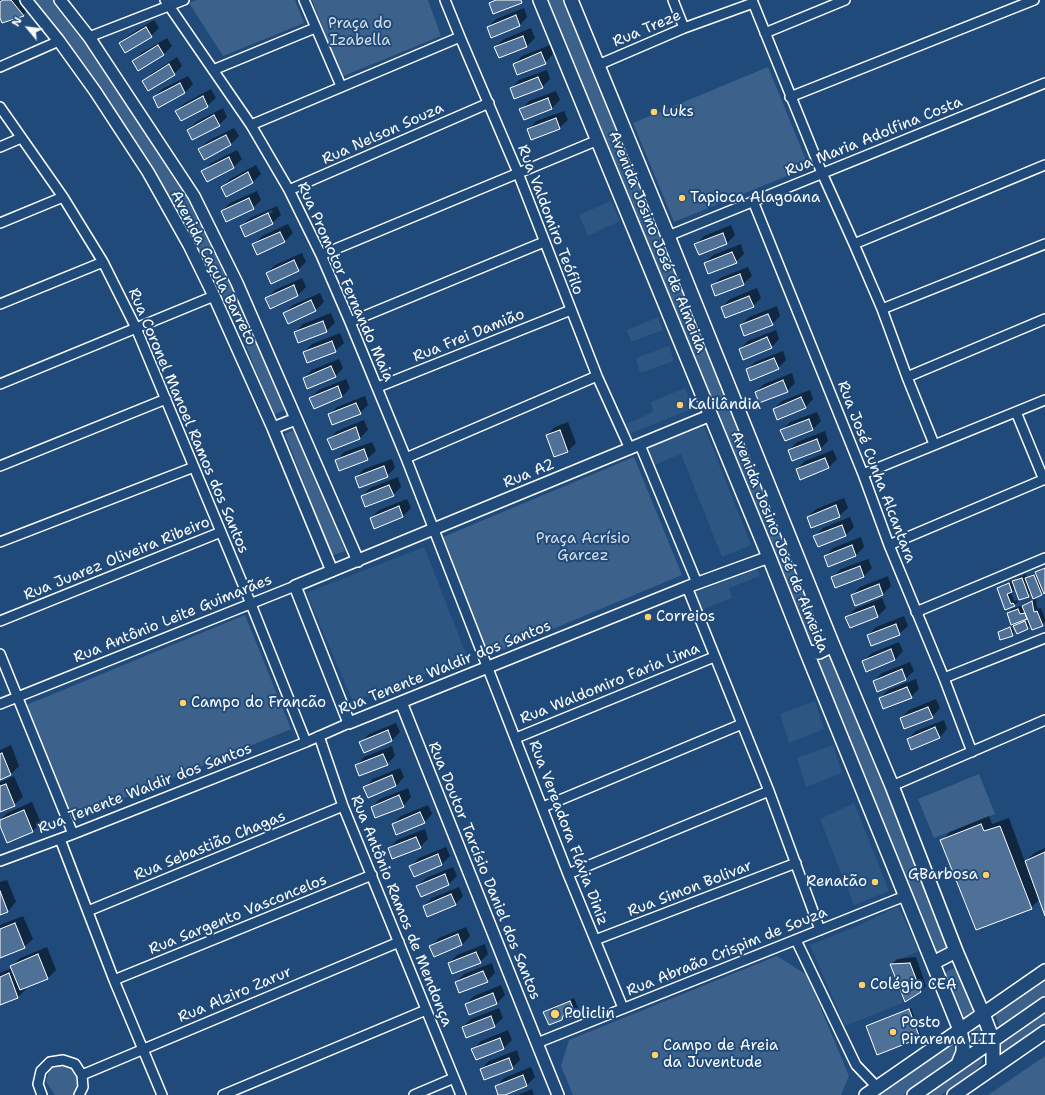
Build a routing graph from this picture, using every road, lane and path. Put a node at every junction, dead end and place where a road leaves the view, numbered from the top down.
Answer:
1 (26, 0) edge
2 (60, 0) edge
3 (184, 0) edge
4 (304, 0) edge
5 (445, 0) edge
6 (540, 0) edge
7 (571, 0) edge
8 (674, 0) edge
9 (845, 0) edge
10 (1034, 0) edge
11 (752, 1) edge
12 (167, 3) edge
13 (315, 28) junction
14 (684, 28) junction
15 (765, 33) junction
16 (89, 37) junction
17 (460, 37) junction
18 (59, 41) junction
19 (598, 64) junction
20 (0, 67) edge
21 (213, 70) junction
22 (1045, 83) edge
23 (341, 86) junction
24 (790, 97) junction
25 (489, 103) junction
26 (0, 107) edge
27 (252, 124) junction
28 (21, 138) junction
29 (598, 140) junction
30 (0, 147) edge
31 (1045, 165) edge
32 (518, 173) junction
33 (822, 173) junction
34 (289, 190) junction
35 (63, 197) junction
36 (752, 201) junction
37 (0, 223) edge
38 (668, 236) junction
39 (544, 242) junction
40 (854, 244) junction
41 (1045, 244) edge
42 (321, 255) junction
43 (103, 262) junction
44 (214, 296) junction
45 (0, 304) edge
46 (882, 309) junction
47 (571, 310) junction
48 (1045, 319) edge
49 (350, 322) junction
50 (136, 328) junction
51 (597, 376) junction
52 (907, 377) junction
53 (0, 384) edge
54 (378, 387) junction
55 (166, 399) junction
56 (1045, 400) edge
57 (1016, 412) junction
58 (711, 415) junction
59 (296, 419) junction
60 (273, 428) junction
61 (934, 444) junction
62 (635, 447) junction
63 (406, 458) junction
64 (0, 466) edge
65 (194, 467) junction
66 (863, 474) junction
67 (1044, 480) edge
68 (433, 529) junction
69 (221, 532) junction
70 (0, 542) edge
71 (889, 545) junction
72 (769, 557) junction
73 (1045, 558) edge
74 (358, 561) junction
75 (332, 571) junction
76 (692, 585) junction
77 (295, 586) junction
78 (251, 604) junction
79 (916, 612) junction
80 (0, 621) edge
81 (1045, 638) edge
82 (832, 643) junction
83 (807, 653) junction
84 (0, 654) edge
85 (714, 657) junction
86 (487, 667) junction
87 (944, 678) junction
88 (17, 697) junction
89 (401, 702) junction
90 (0, 704) edge
91 (1045, 720) edge
92 (349, 723) junction
93 (742, 724) junction
94 (319, 736) junction
95 (516, 738) junction
96 (306, 742) junction
97 (972, 752) junction
98 (892, 786) junction
99 (769, 791) junction
100 (343, 806) junction
101 (543, 807) junction
102 (73, 834) junction
103 (60, 839) junction
104 (0, 861) edge
105 (796, 863) junction
106 (568, 874) junction
107 (372, 876) junction
108 (905, 896) junction
109 (88, 911) junction
110 (820, 930) junction
111 (595, 940) junction
112 (796, 940) junction
113 (399, 942) junction
114 (956, 951) junction
115 (933, 963) junction
116 (1045, 971) edge
117 (114, 980) junction
118 (1045, 1004) edge
119 (623, 1008) junction
120 (426, 1010) junction
121 (984, 1014) junction
122 (960, 1030) junction
123 (1045, 1032) edge
124 (993, 1040) junction
125 (537, 1044) junction
126 (143, 1049) junction
127 (958, 1064) junction
128 (993, 1067) junction
129 (82, 1074) junction
130 (454, 1078) junction
131 (877, 1087) junction
132 (42, 1095) edge
133 (79, 1095) edge
134 (162, 1095) edge
135 (223, 1095) edge
136 (414, 1095) edge
137 (461, 1095) edge
138 (558, 1095) edge
139 (866, 1095) edge
140 (914, 1095) edge
141 (954, 1095) edge

1 - 18 street, Avenida Caçula Barreto
2 - 16 street, Avenida Caçula Barreto
3 - 12 street
4 - 13 street
5 - 17 street, Rua Valdomiro Teófilo
6 - 29 main road, Avenida Josino José de Almeida
7 - 19 main road, Avenida Josino José de Almeida
8 - 14 street
9 - 15 street
10 - 24 street
11 - 14 street, Rua Treze
11 - 15 street
12 - 16 street
12 - 21 street, Rua Promotor Fernando Maia
13 - 21 street
13 - 23 street
14 - 19 street, Rua Treze
15 - 24 street
16 - 59 street, Avenida Caçula Barreto
17 - 23 street
17 - 25 street, Rua Valdomiro Teófilo
18 - 20 street
18 - 44 street, Avenida Caçula Barreto
19 - 38 main road, Avenida Josino José de Almeida
21 - 27 street, Rua Promotor Fernando Maia
22 - 33 street, Rua Maria Adolfina Costa
23 - 27 street
24 - 33 street
25 - 32 street, Rua Valdomiro Teófilo
25 - 34 street, Rua Nelson Souza
26 - 28 street, Rua Coronel Manoel Ramos dos Santos
27 - 34 street, Rua Promotor Fernando Maia
28 - 30 street
28 - 35 street, Rua Coronel Manoel Ramos dos Santos
29 - 32 street
29 - 58 main road, Avenida Josino José de Almeida
31 - 40 street
32 - 39 street, Rua Valdomiro Teófilo
32 - 42 street
33 - 36 street, Rua Maria Adolfina Costa
33 - 40 street
34 - 42 street, Rua Promotor Fernando Maia
35 - 37 street
35 - 43 street, Rua Coronel Manoel Ramos dos Santos
36 - 38 street, Rua Maria Adolfina Costa
36 - 66 street, Rua José Cunha Alcantara
38 - 82 main road, Avenida Josino José de Almeida
39 - 47 street, Rua Valdomiro Teófilo
39 - 49 street
40 - 46 street
41 - 46 street
42 - 49 street, Rua Promotor Fernando Maia
43 - 45 street
43 - 50 street, Rua Coronel Manoel Ramos dos Santos
44 - 50 street
44 - 60 street, Avenida Caçula Barreto
46 - 52 street
47 - 51 street, Rua Valdomiro Teófilo
47 - 54 street, Rua Frei Damião
48 - 52 street
49 - 54 street, Rua Promotor Fernando Maia
50 - 53 street
50 - 55 street, Rua Coronel Manoel Ramos dos Santos
51 - 62 street, Rua Valdomiro Teófilo
51 - 63 street
52 - 61 street
54 - 63 street, Rua Promotor Fernando Maia
55 - 64 street
55 - 65 street, Rua Coronel Manoel Ramos dos Santos
56 - 57 street
57 - 61 street
57 - 67 street
58 - 62 street, Rua A2
58 - 72 main road, Avenida Josino José de Almeida
59 - 60 street
59 - 74 street, Avenida Caçula Barreto
60 - 75 street, Avenida Caçula Barreto
61 - 66 street
62 - 68 street, Rua A2
62 - 76 street, Rua Valdomiro Teófilo
63 - 68 street, Rua Promotor Fernando Maia
65 - 69 street, Rua Coronel Manoel Ramos dos Santos
65 - 70 street
66 - 71 street, Rua José Cunha Alcantara
67 - 71 street
68 - 74 street, Rua A2
68 - 86 street, Rua Vereadora Flávia Diniz
69 - 78 street, Rua Coronel Manoel Ramos dos Santos
69 - 80 street, Rua Juarez Oliveira Ribeiro
71 - 79 street, Rua José Cunha Alcantara
72 - 76 street, Rua Tenente Waldir dos Santos
72 - 83 main road, Avenida Josino José de Almeida
73 - 79 street
74 - 75 street, Rua Antônio Leite Guimarães
75 - 77 street, Rua Antônio Leite Guimarães
76 - 85 street, Rua Valdomiro Teófilo
76 - 86 street, Rua Tenente Waldir dos Santos
77 - 78 street, Rua Antônio Leite Guimarães
77 - 92 street
78 - 88 street, Rua Antônio Leite Guimarães
78 - 96 street, Rua Coronel Manoel Ramos dos Santos
79 - 87 street, Rua José Cunha Alcantara
81 - 87 street
82 - 83 main road
82 - 98 main road, Avenida Josino José de Almeida
83 - 108 main road, Avenida Josino José de Almeida
84 - 88 street
85 - 93 street, Rua Valdomiro Teófilo
85 - 95 street, Rua Waldomiro Faria Lima
86 - 89 street, Rua Tenente Waldir dos Santos
86 - 95 street, Rua Vereadora Flávia Diniz
87 - 97 street, Rua José Cunha Alcantara
88 - 90 street, Rua Antônio Leite Guimarães
88 - 102 street
89 - 92 street, Rua Tenente Waldir dos Santos
89 - 125 street, Rua Doutor Tarcísio Daniel dos Santos
91 - 97 street
92 - 94 street, Rua Tenente Waldir dos Santos
93 - 99 street, Rua Valdomiro Teófilo
93 - 101 street
94 - 96 street, Rua Tenente Waldir dos Santos
94 - 100 street, Rua Antônio Ramos de Mendonça
95 - 101 street, Rua Vereadora Flávia Diniz
96 - 102 street, Rua Tenente Waldir dos Santos
97 - 98 street
98 - 114 main road, Avenida Josino José de Almeida
99 - 105 street, Rua Valdomiro Teófilo
99 - 106 street
100 - 107 street, Rua Antônio Ramos de Mendonça
100 - 109 street, Rua Sebastião Chagas
101 - 106 street, Rua Vereadora Flávia Diniz
102 - 103 street, Rua Tenente Waldir dos Santos
103 - 104 street, Rua Tenente Waldir dos Santos
103 - 109 street
105 - 110 street, Rua Valdomiro Teófilo
105 - 111 street, Rua Simon Bolivar
106 - 111 street, Rua Vereadora Flávia Diniz
107 - 113 street, Rua Antônio Ramos de Mendonça
107 - 117 street, Rua Sargento Vasconcelos
108 - 110 street, Rua Abraão Crispim de Souza
108 - 115 main road, Avenida Josino José de Almeida
109 - 117 street
110 - 112 street, Rua Abraão Crispim de Souza
111 - 119 street, Rua Vereadora Flávia Diniz
112 - 119 street, Rua Abraão Crispim de Souza
112 - 131 street
113 - 120 street, Rua Antônio Ramos de Mendonça
113 - 126 street, Rua Alziro Zarur
114 - 115 main road
114 - 121 main road, Avenida Josino José de Almeida
115 - 122 main road, Avenida Josino José de Almeida
116 - 121 main road
117 - 126 street
118 - 124 main road
119 - 125 street, Rua Abraão Crispim de Souza
120 - 130 street, Rua Antônio Ramos de Mendonça
120 - 135 street
121 - 122 main road
121 - 124 main road, Avenida Josino José de Almeida
122 - 127 main road, Avenida Josino José de Almeida
122 - 131 main road
123 - 128 main road
124 - 127 main road
124 - 128 main road, Avenida Josino José de Almeida
125 - 138 street, Rua Doutor Tarcísio Daniel dos Santos
126 - 129 street, Rua Alziro Zarur
126 - 134 street
127 - 140 main road
128 - 141 main road
129 - 132 street
129 - 133 street
130 - 136 street
130 - 137 street, Rua Antônio Ramos de Mendonça
131 - 139 main road

